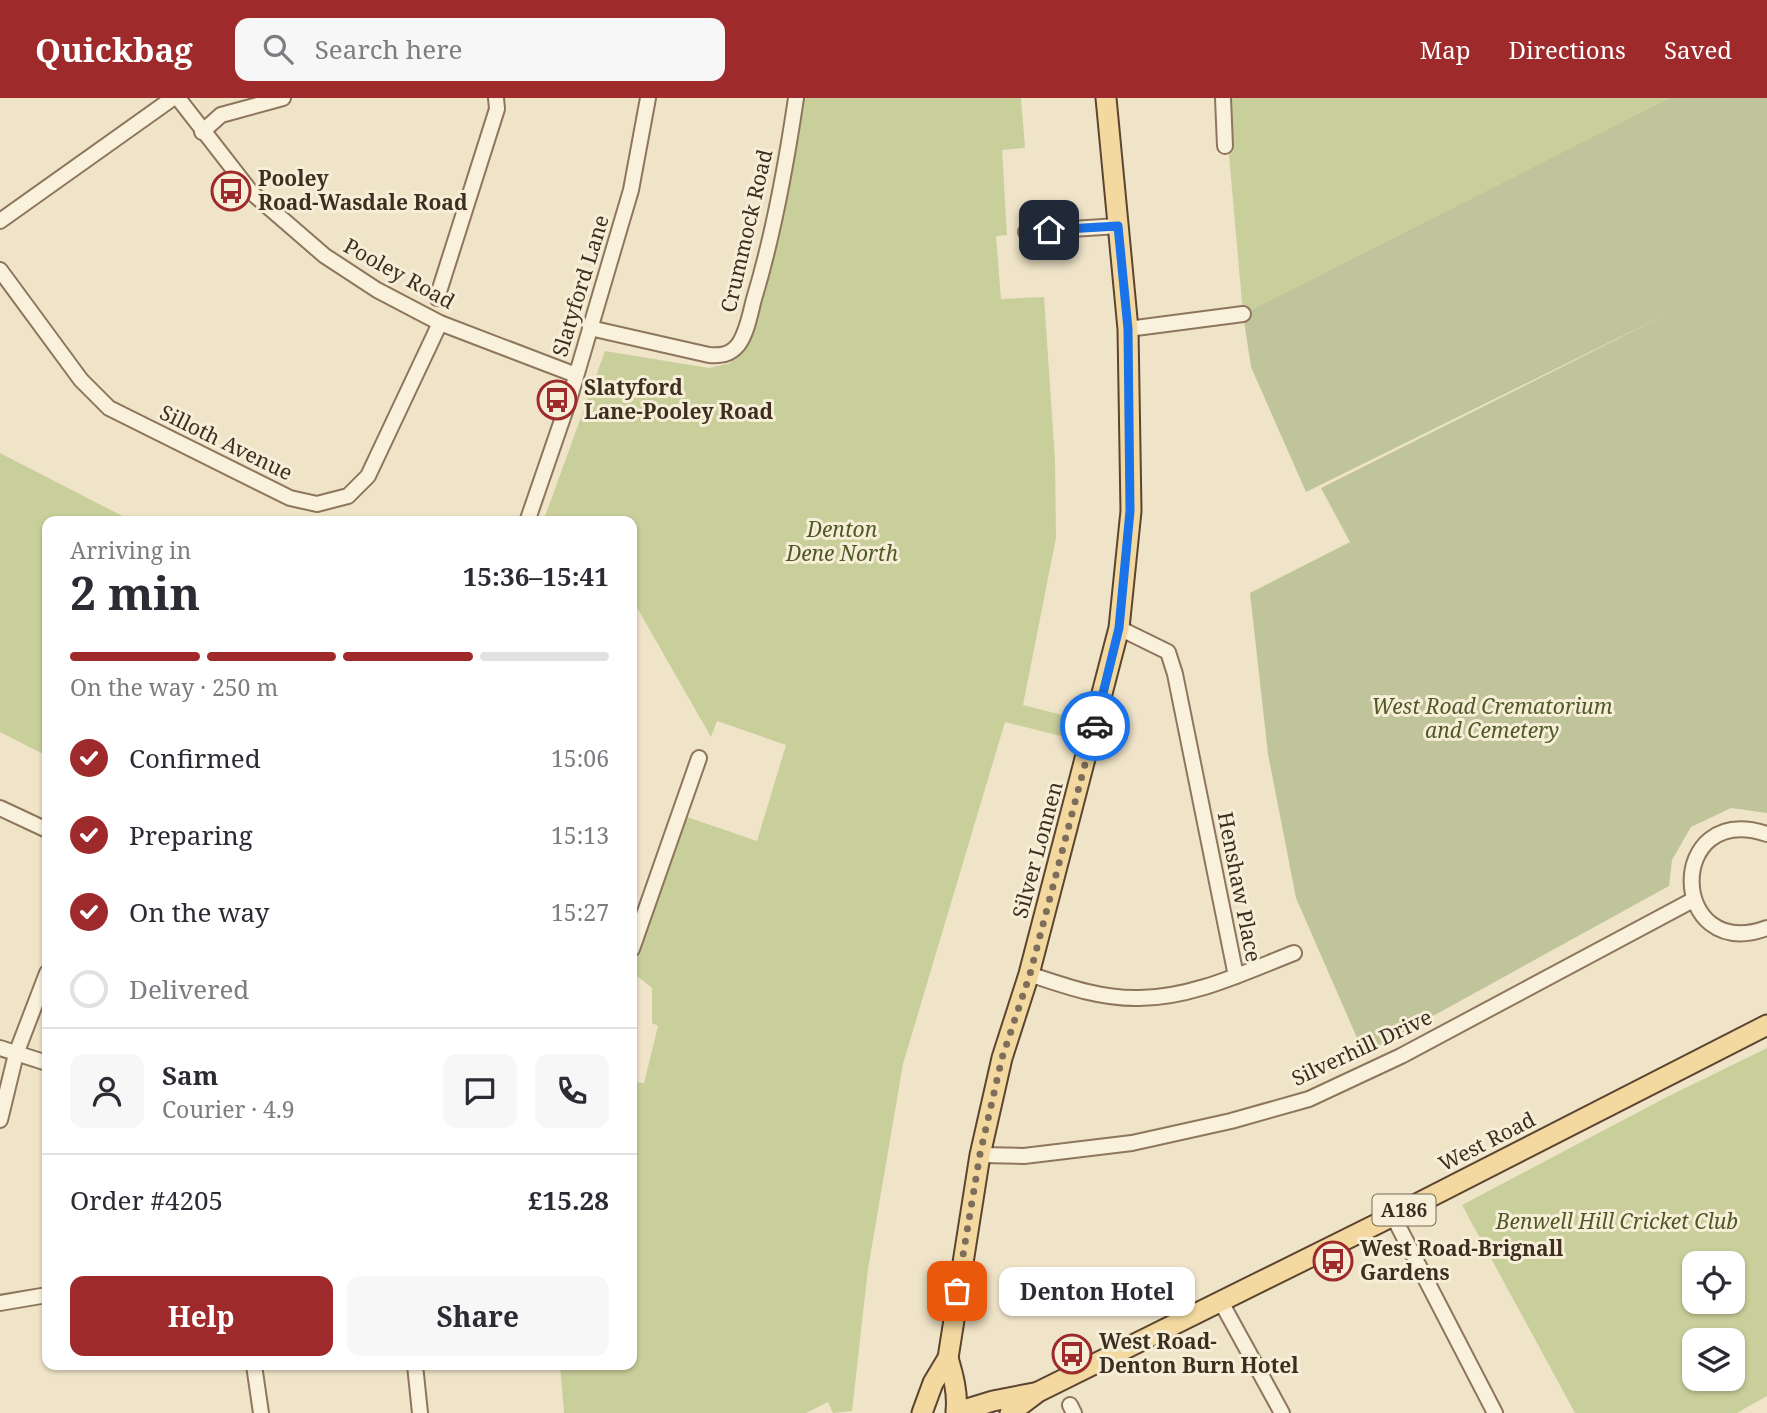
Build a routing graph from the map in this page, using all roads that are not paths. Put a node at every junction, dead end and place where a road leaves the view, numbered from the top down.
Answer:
1 (175, 98) edge
2 (283, 98) edge
3 (496, 98) edge
4 (648, 98) edge
5 (796, 98) edge
6 (1106, 98) edge
7 (1223, 98) edge
8 (202, 132) junction
9 (1225, 146) dead end
10 (0, 221) edge
11 (1118, 226) junction
12 (1026, 232) dead end
13 (0, 270) edge
14 (437, 298) dead end
15 (1243, 314) dead end
16 (440, 323) junction
17 (590, 328) junction
18 (1128, 329) junction
19 (576, 375) junction
20 (529, 516) edge
21 (1119, 628) junction
22 (699, 758) dead end
23 (0, 808) edge
24 (42, 828) edge
25 (1767, 834) edge
26 (1693, 900) junction
27 (1767, 929) edge
28 (637, 935) edge
29 (1294, 953) dead end
30 (1030, 974) junction
31 (1236, 976) junction
32 (42, 986) edge
33 (1767, 1025) edge
34 (0, 1048) edge
35 (16, 1054) junction
36 (42, 1062) edge
37 (0, 1120) edge
38 (980, 1154) junction
39 (1393, 1216) junction
40 (42, 1296) edge
41 (1221, 1302) junction
42 (0, 1303) edge
43 (951, 1367) junction
44 (255, 1370) edge
45 (416, 1370) edge
46 (933, 1383) junction
47 (1038, 1392) junction
48 (993, 1401) junction
49 (955, 1412) edge
50 (261, 1413) edge
51 (420, 1413) edge
52 (906, 1413) edge
53 (922, 1413) edge
54 (1010, 1413) edge
55 (1282, 1413) edge
56 (1495, 1413) edge

1 - 8 street, Pooley Road
1 - 10 street
2 - 8 street
3 - 14 street
4 - 17 street, Slatyford Lane
5 - 17 street, Crummock Road
6 - 11 main road, Silver Lonnen
7 - 9 street
8 - 16 street, Pooley Road
11 - 12 street
11 - 18 main road, Silver Lonnen
13 - 16 street, Silloth Avenue
15 - 18 street
16 - 19 street, Pooley Road
17 - 19 street, Slatyford Lane
18 - 21 main road, Silver Lonnen
19 - 20 street, Slatyford Lane
21 - 30 main road, Silver Lonnen
21 - 31 street, Henshaw Place
22 - 28 street
23 - 24 street
25 - 26 street
26 - 27 street
26 - 38 street, Silverhill Drive
29 - 31 street
30 - 31 street, Henshaw Place
30 - 38 main road, Silver Lonnen
32 - 35 street
33 - 39 main road, West Road / A186
34 - 35 street
35 - 36 street
35 - 37 street
38 - 43 main road, Silver Lonnen
39 - 41 main road, West Road / A186
39 - 56 street
40 - 42 street
41 - 47 main road, West Road / A186
41 - 55 street
43 - 46 main road, Silver Lonnen
43 - 48 main road
43 - 49 main road, Silver Lonnen
44 - 50 street
45 - 51 street
46 - 52 main road
46 - 53 main road, Silver Lonnen
47 - 48 main road, West Road / A186
47 - 54 main road, West Road / A186
48 - 49 main road, West Road / A186

